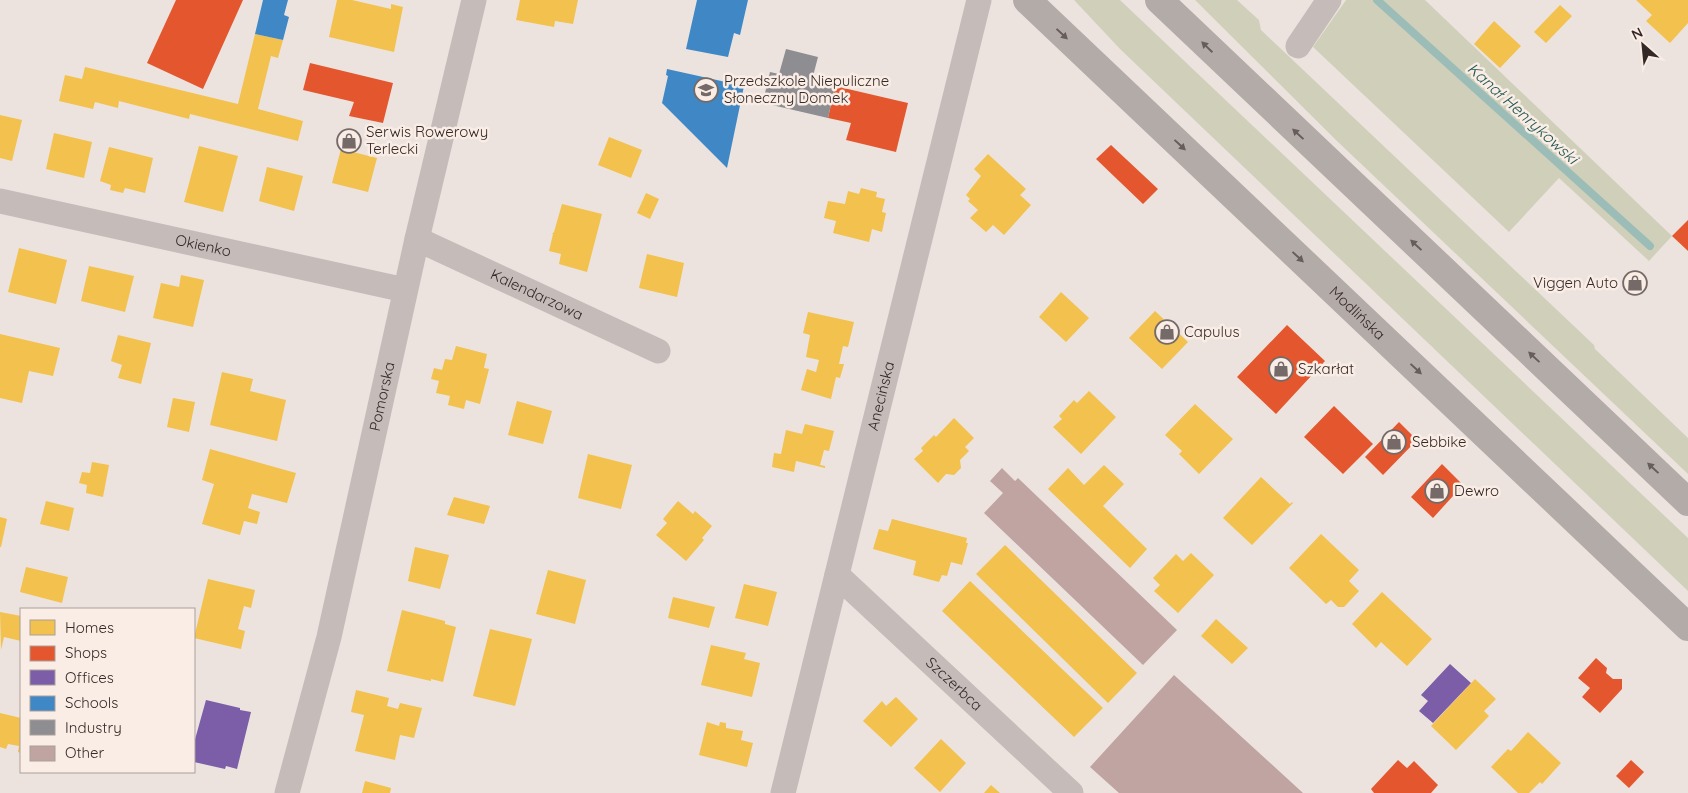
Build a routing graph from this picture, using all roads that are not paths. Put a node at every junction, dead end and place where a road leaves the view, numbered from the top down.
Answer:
1 (474, 0) edge
2 (979, 0) edge
3 (1027, 0) edge
4 (1158, 0) edge
5 (1329, 0) edge
6 (1298, 46) dead end
7 (0, 200) edge
8 (417, 239) junction
9 (405, 290) junction
10 (658, 351) dead end
11 (1688, 502) edge
12 (837, 575) junction
13 (1688, 627) edge
14 (287, 793) edge
15 (783, 793) edge
16 (1071, 793) edge

1 - 8 street, Pomorska
2 - 12 street, Anecińska
3 -> 13 main road, Modlińska
11 -> 4 main road
5 - 6 street
7 - 9 street, Okienko
8 - 9 street, Pomorska
8 - 10 street, Kalendarzowa
9 - 14 street, Pomorska
12 - 15 street, Anecińska
12 - 16 street, Szczerbca

